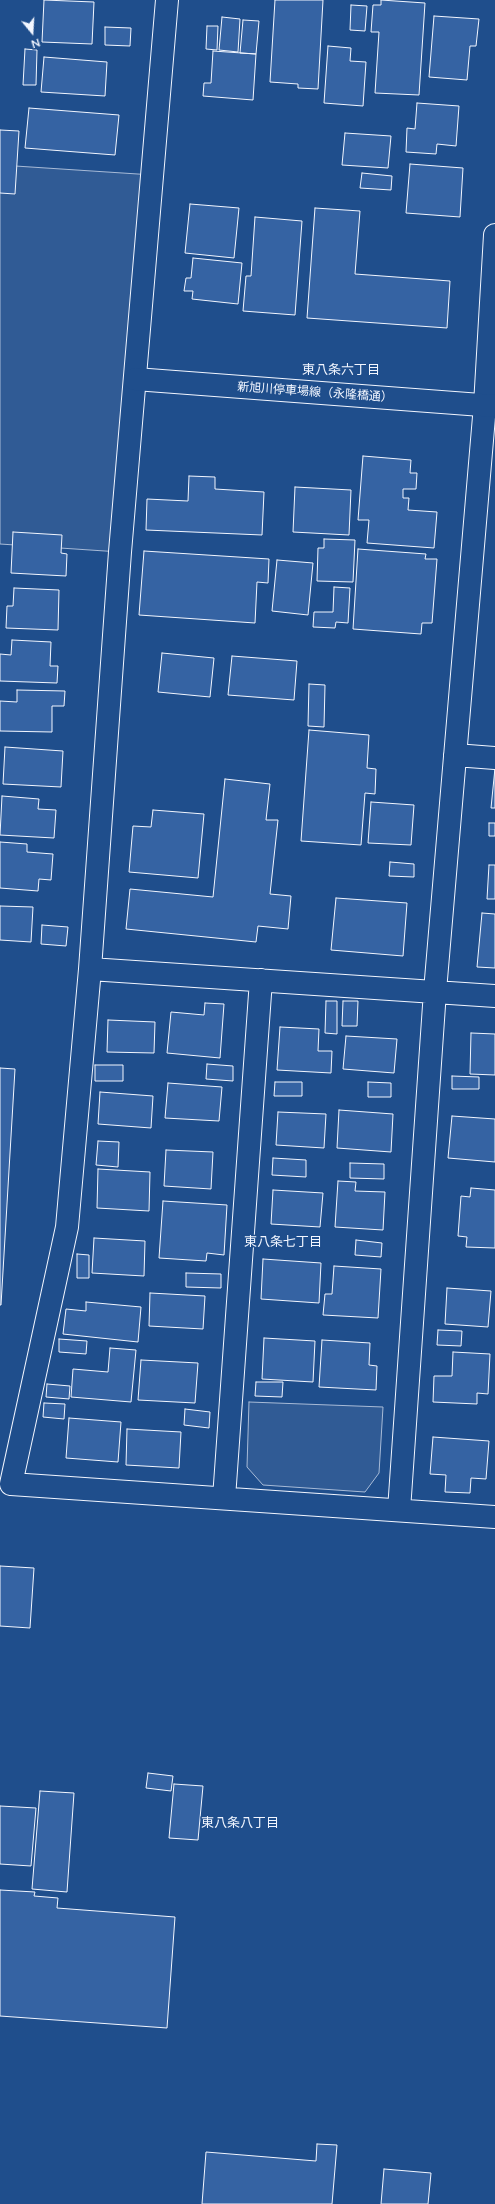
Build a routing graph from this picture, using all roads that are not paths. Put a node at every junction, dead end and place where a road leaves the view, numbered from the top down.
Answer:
1 (166, 0) edge
2 (495, 235) edge
3 (135, 379) junction
4 (490, 405) edge
5 (454, 755) junction
6 (495, 758) edge
7 (90, 969) junction
8 (261, 980) junction
9 (435, 991) junction
10 (495, 996) edge
11 (224, 1498) junction
12 (399, 1510) junction
13 (495, 1517) edge

1 - 3 street
2 - 4 street
3 - 4 street, 新旭川停車場線（永隆橋通）
3 - 7 street
4 - 5 street
5 - 6 street
5 - 9 street
7 - 8 street
7 - 11 street
8 - 9 street
8 - 11 street
9 - 10 street
9 - 12 street
11 - 12 street
12 - 13 street

